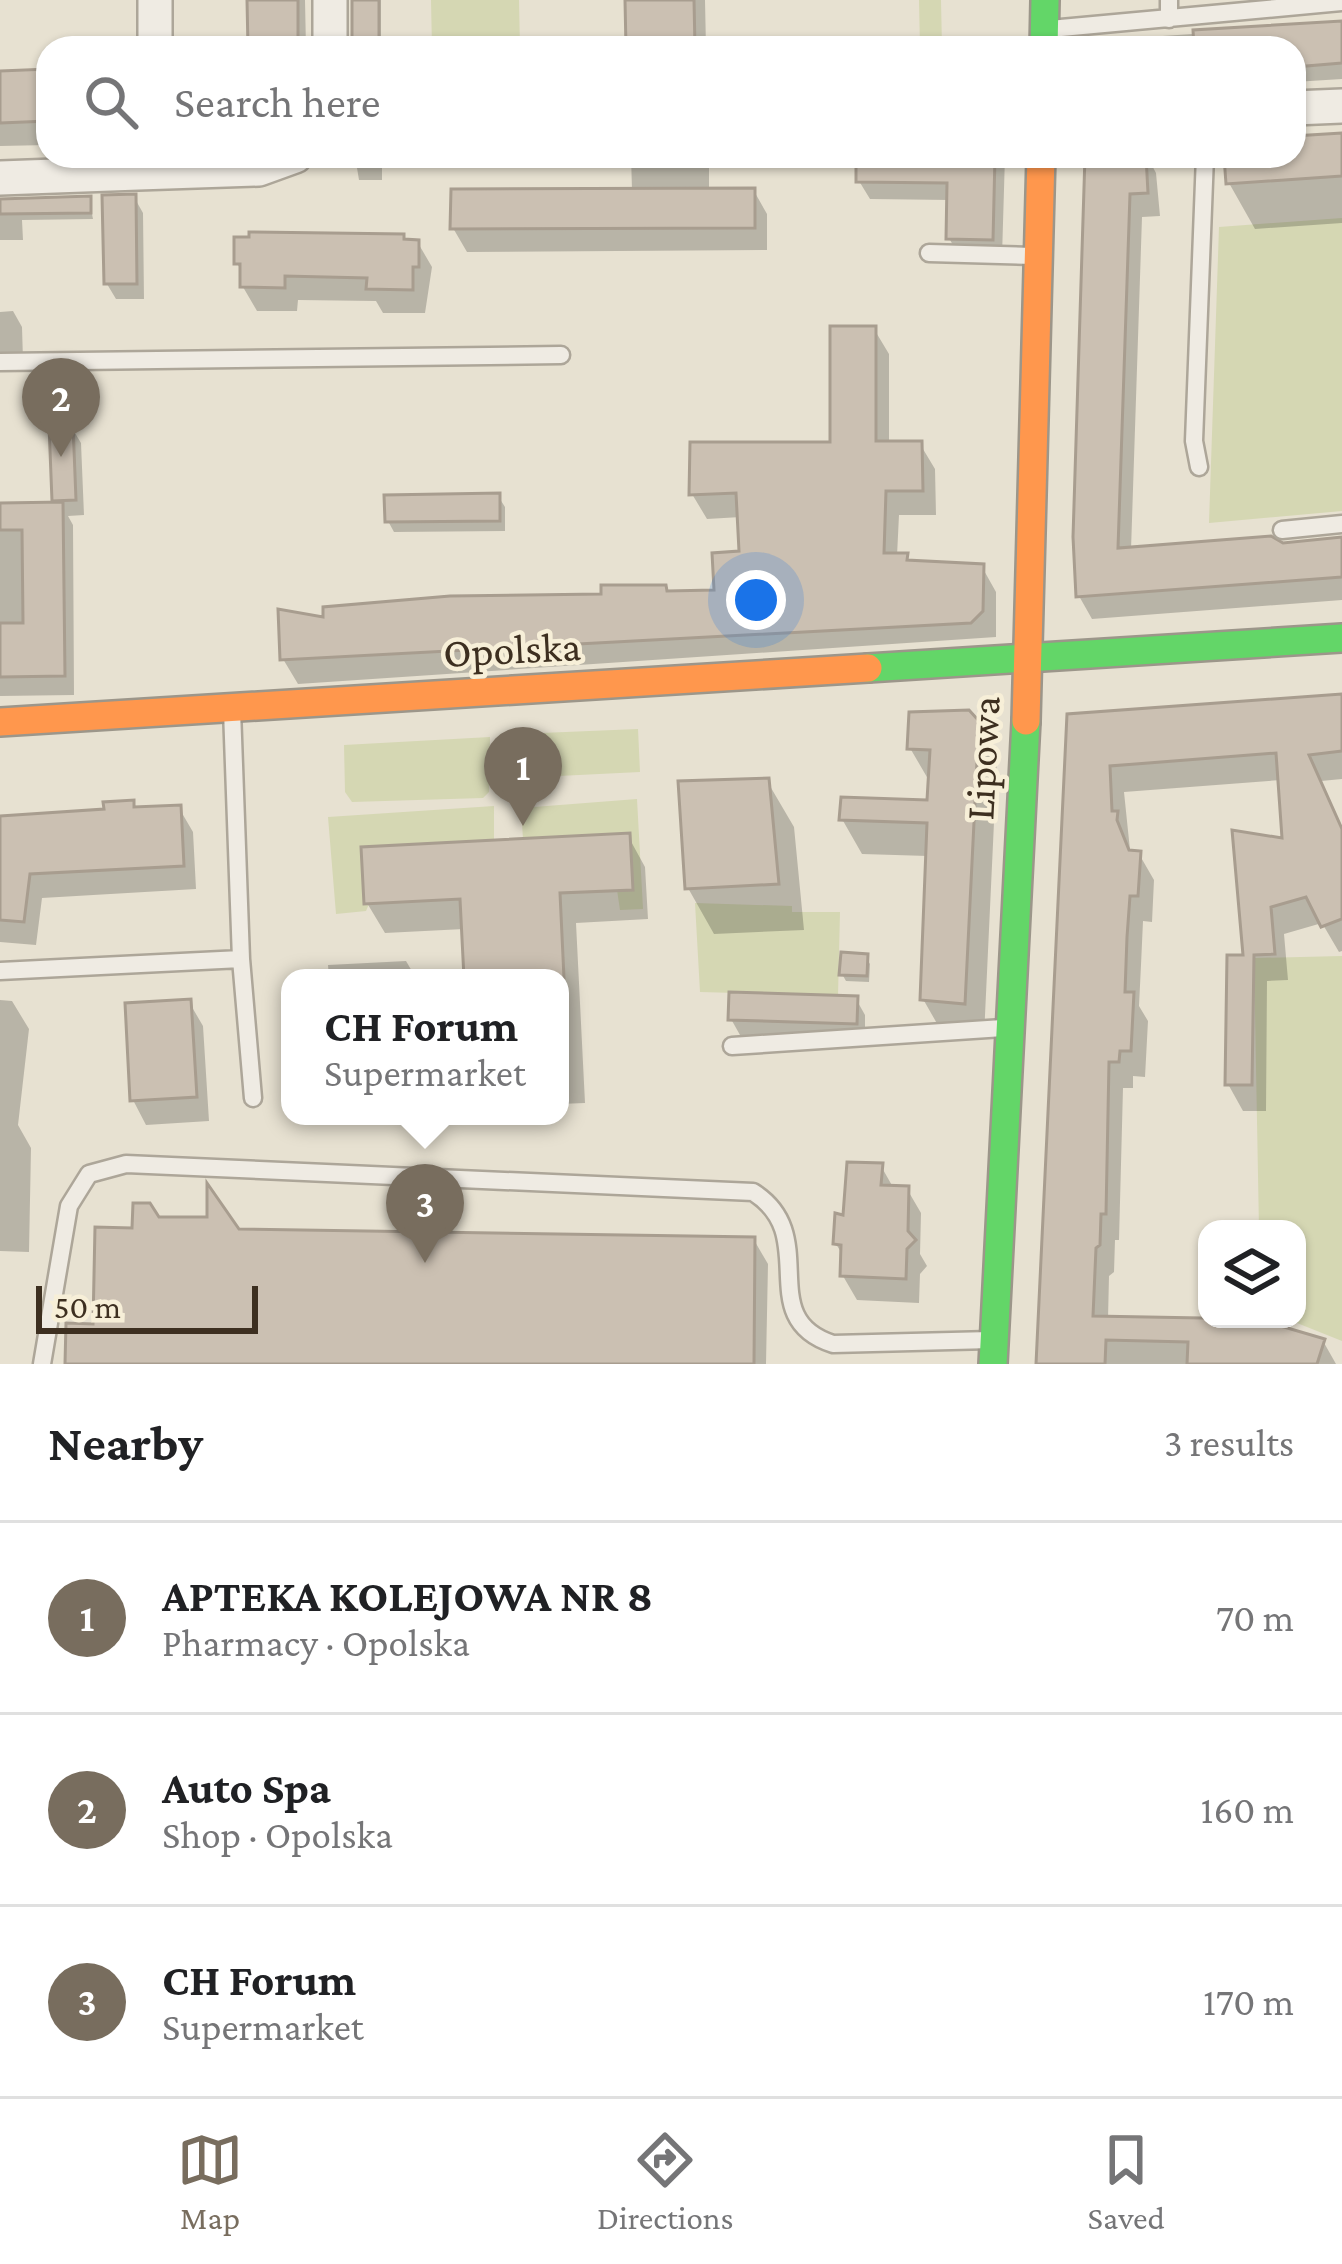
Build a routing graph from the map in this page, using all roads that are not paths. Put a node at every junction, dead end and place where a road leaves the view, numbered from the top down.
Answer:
1 (154, 0) edge
2 (331, 0) edge
3 (1045, 0) edge
4 (1342, 2) edge
5 (1169, 9) edge
6 (155, 36) edge
7 (330, 36) edge
8 (1044, 36) edge
9 (1053, 36) edge
10 (1342, 106) edge
11 (1306, 108) edge
12 (104, 168) edge
13 (1041, 168) edge
14 (1205, 168) edge
15 (0, 178) edge
16 (929, 253) dead end
17 (1039, 256) junction
18 (561, 355) dead end
19 (0, 362) edge
20 (1199, 467) dead end
21 (1342, 524) edge
22 (1282, 530) dead end
23 (1342, 638) edge
24 (1029, 658) junction
25 (232, 708) junction
26 (0, 722) edge
27 (241, 959) junction
28 (0, 971) edge
29 (1010, 1028) junction
30 (732, 1046) dead end
31 (253, 1098) dead end
32 (993, 1352) edge
33 (42, 1364) edge

1 - 6 street
2 - 7 street
3 - 8 street
4 - 5 lane
5 - 9 lane
10 - 11 street
12 - 15 street
13 - 17 street, Lipowa
14 - 20 lane
16 - 17 lane
17 - 24 street, Lipowa
18 - 19 lane
21 - 22 lane
23 - 24 street, Opolska
24 - 25 street, Opolska
24 - 29 street, Lipowa
25 - 26 street, Opolska
25 - 27 lane
27 - 28 lane
27 - 31 lane
29 - 30 lane
29 - 32 street, Lipowa
32 - 33 lane

